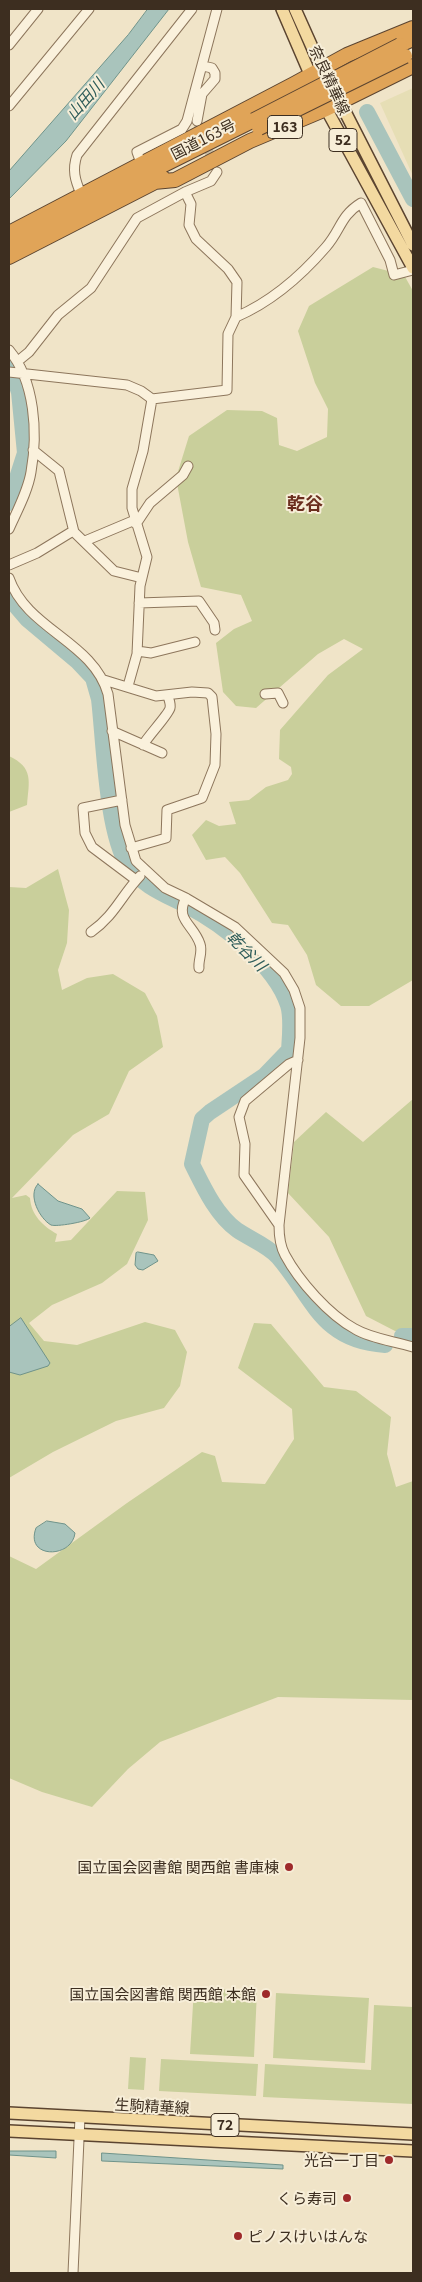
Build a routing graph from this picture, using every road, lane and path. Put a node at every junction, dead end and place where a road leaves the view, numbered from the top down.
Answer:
1 (38, 9) edge
2 (89, 9) edge
3 (192, 9) edge
4 (217, 9) edge
5 (282, 9) edge
6 (295, 9) edge
7 (413, 28) edge
8 (413, 39) edge
9 (9, 45) edge
10 (408, 55) edge
11 (203, 66) junction
12 (315, 71) junction
13 (340, 102) junction
14 (9, 106) edge
15 (326, 110) junction
16 (197, 121) tunnel mouth
17 (256, 124) junction
18 (141, 163) junction
19 (217, 172) dead end
20 (154, 182) junction
21 (185, 192) junction
22 (81, 194) junction
23 (9, 233) edge
24 (9, 242) edge
25 (413, 245) edge
26 (9, 257) edge
27 (413, 269) edge
28 (236, 317) junction
29 (9, 350) edge
30 (18, 361) junction
31 (9, 372) edge
32 (22, 372) junction
33 (152, 399) junction
34 (33, 450) junction
35 (188, 466) dead end
36 (136, 522) junction
37 (9, 529) edge
38 (73, 530) junction
39 (85, 541) junction
40 (9, 565) edge
41 (9, 578) edge
42 (142, 578) junction
43 (139, 603) junction
44 (215, 630) dead end
45 (196, 642) dead end
46 (137, 651) junction
47 (104, 680) junction
48 (128, 686) junction
49 (265, 694) dead end
50 (168, 696) junction
51 (282, 703) dead end
52 (112, 731) junction
53 (143, 745) junction
54 (162, 753) dead end
55 (116, 800) junction
56 (131, 848) junction
57 (140, 876) junction
58 (184, 902) junction
59 (91, 932) dead end
60 (199, 968) dead end
61 (298, 1060) junction
62 (279, 1225) junction
63 (413, 1347) edge
64 (9, 2113) edge
65 (80, 2117) junction
66 (9, 2131) edge
67 (79, 2134) junction
68 (413, 2134) edge
69 (413, 2151) edge
70 (73, 2273) edge

1 - 9 street
2 - 14 street
3 - 22 street
4 - 11 street
5 - 12 main road, 奈良精華線 / 52
6 - 12 main road, 奈良精華線 / 52
7 - 12 highway
8 - 10 highway, 国道163号 / 163
10 - 13 highway, 163
10 - 17 highway, 国道163号 / 163, bridge
11 - 16 street
11 - 18 street
12 - 13 main road, 奈良精華線 / 52
12 - 15 main road, 奈良精華線 / 52
12 - 18 highway
13 - 15 highway, 163
13 - 25 main road, 奈良精華線 / 52
15 - 20 highway, 163
15 - 27 main road, 奈良精華線 / 52
17 - 20 highway, 国道163号 / 163
17 - 24 highway, 国道163号 / 163
18 - 22 highway
19 - 21 street
20 - 26 highway, 国道163号 / 163
21 - 28 street
21 - 30 street
22 - 23 highway
27 - 28 street
28 - 33 street
29 - 30 street
30 - 32 street
31 - 32 street
32 - 33 street
32 - 34 street
33 - 36 street
34 - 37 street
34 - 38 street
35 - 36 street
36 - 39 street
36 - 42 street
38 - 39 street
38 - 40 street
39 - 42 street
41 - 47 street
42 - 43 street
43 - 44 street
43 - 46 street
45 - 46 street
46 - 48 street
47 - 48 street
47 - 52 street
48 - 50 street
49 - 51 street
50 - 53 street
50 - 56 street
52 - 53 street
52 - 55 street
53 - 54 street
55 - 56 street
55 - 57 street
56 - 57 street
57 - 58 street
57 - 59 street
58 - 60 street
58 - 61 street
61 - 62 street
61 - 62 street
62 - 63 street
64 - 65 main road, 生駒精華線 / 72
65 - 67 street
65 - 68 main road, 生駒精華線 / 72
66 - 67 main road, 72
67 - 69 main road, 72
67 - 70 street

